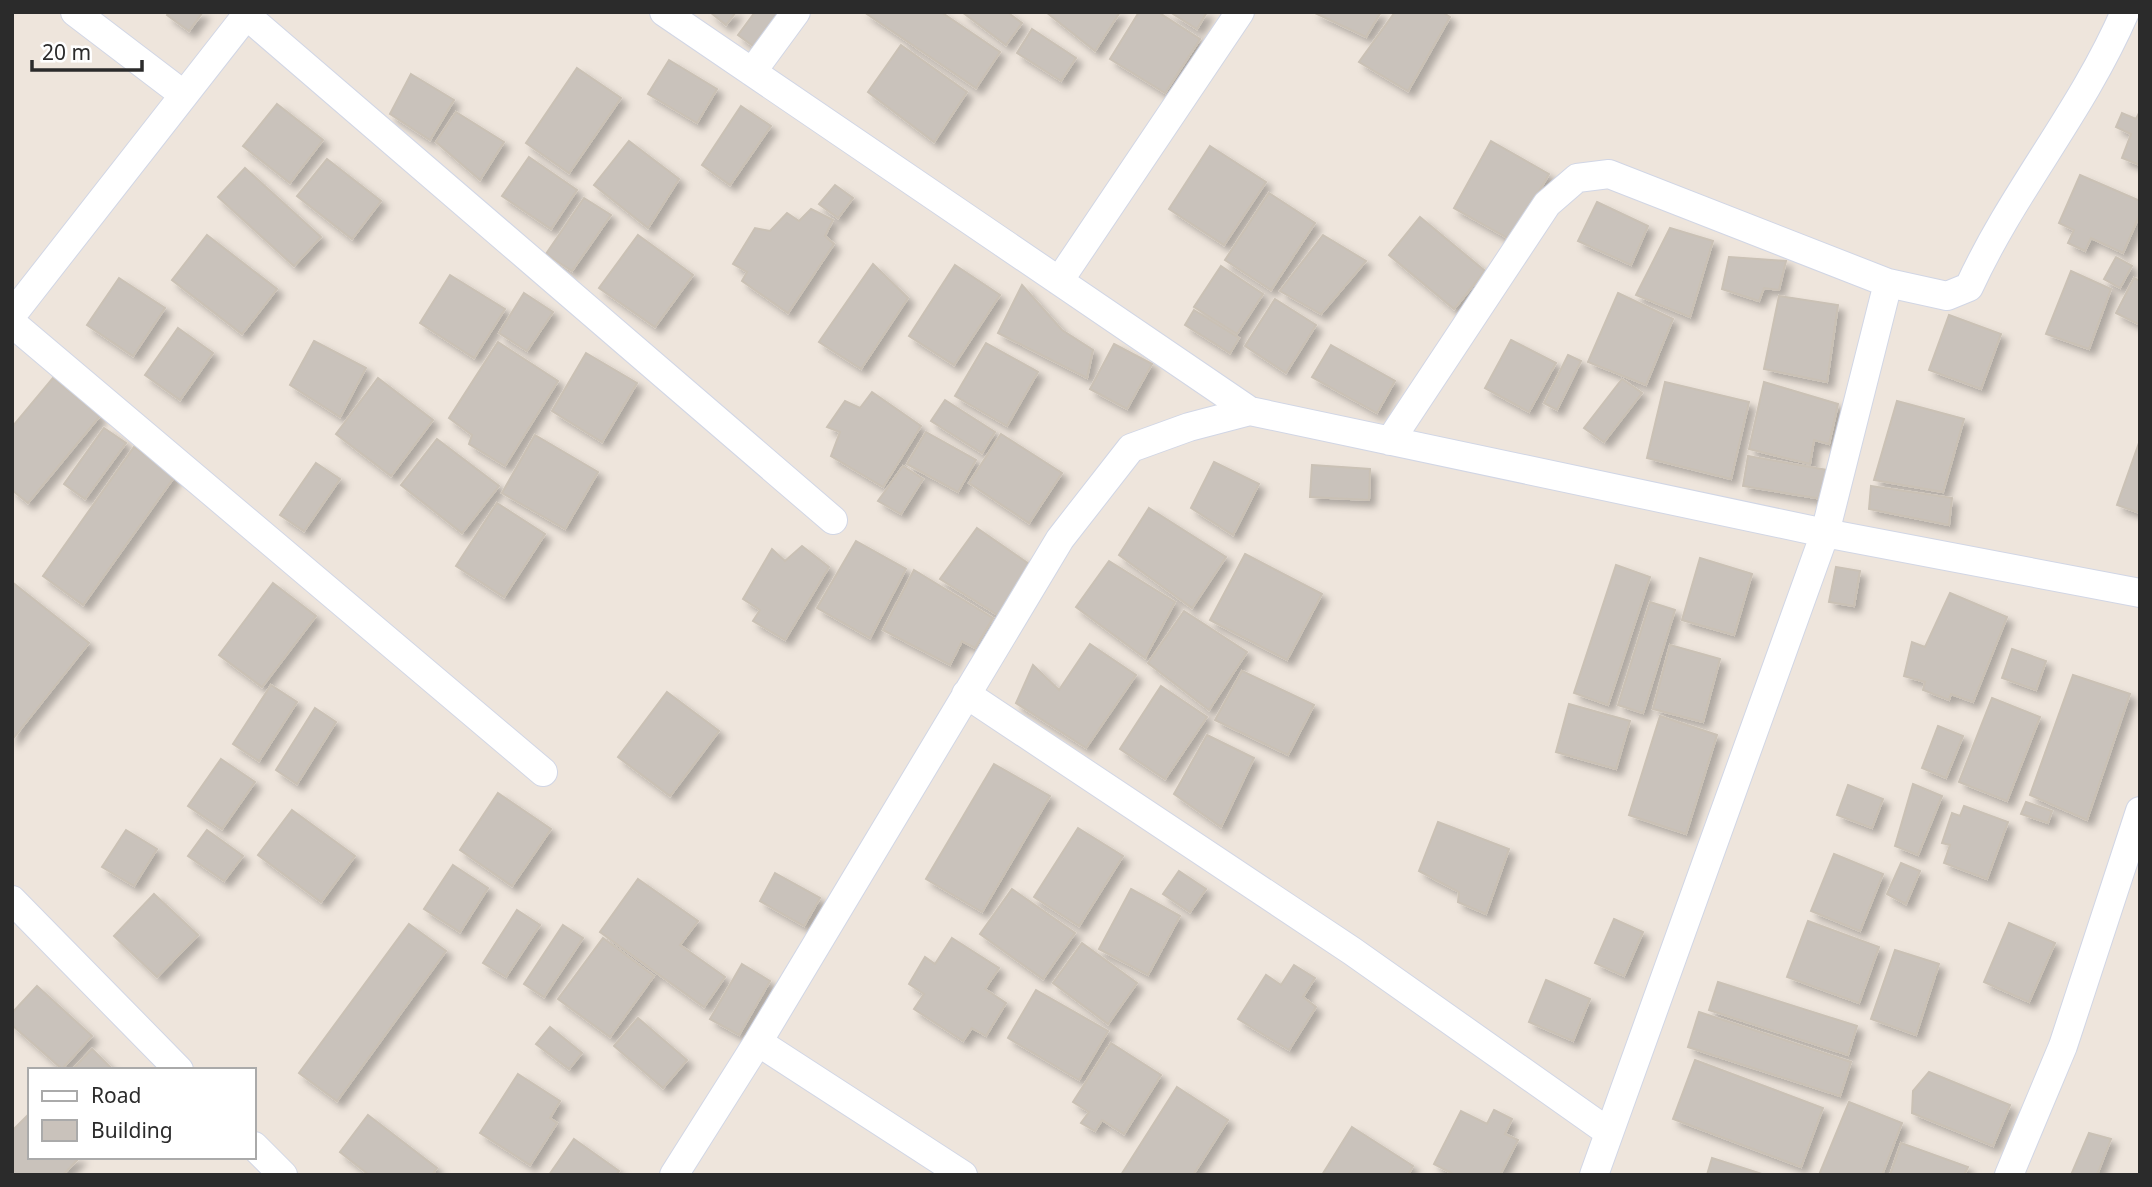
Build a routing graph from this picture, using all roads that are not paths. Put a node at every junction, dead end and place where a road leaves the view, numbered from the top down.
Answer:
1 (75, 12) edge
2 (664, 12) edge
3 (796, 12) edge
4 (1240, 12) edge
5 (2125, 12) edge
6 (248, 14) edge
7 (752, 72) junction
8 (184, 95) junction
9 (1059, 281) junction
10 (1888, 283) junction
11 (12, 315) edge
12 (12, 323) edge
13 (1250, 411) junction
14 (1390, 441) junction
15 (833, 520) dead end
16 (1825, 533) junction
17 (2140, 593) edge
18 (966, 694) junction
19 (543, 772) dead end
20 (2140, 811) edge
21 (12, 900) edge
22 (758, 1042) junction
23 (177, 1068) edge
24 (1607, 1131) junction
25 (256, 1148) edge
26 (275, 1172) edge
27 (674, 1175) edge
28 (963, 1175) edge
29 (1594, 1175) edge
30 (2010, 1175) edge

1 - 8 street
2 - 7 street
3 - 7 street
4 - 9 street
5 - 10 street
6 - 8 street
6 - 15 street
7 - 9 street
8 - 11 street
9 - 13 street
10 - 14 street
10 - 16 street
12 - 19 street
13 - 14 street
13 - 18 street
14 - 16 street
16 - 17 street
16 - 24 street
18 - 22 street
18 - 24 street
20 - 30 street
21 - 23 street
22 - 27 street
22 - 28 street
24 - 29 street
25 - 26 street

